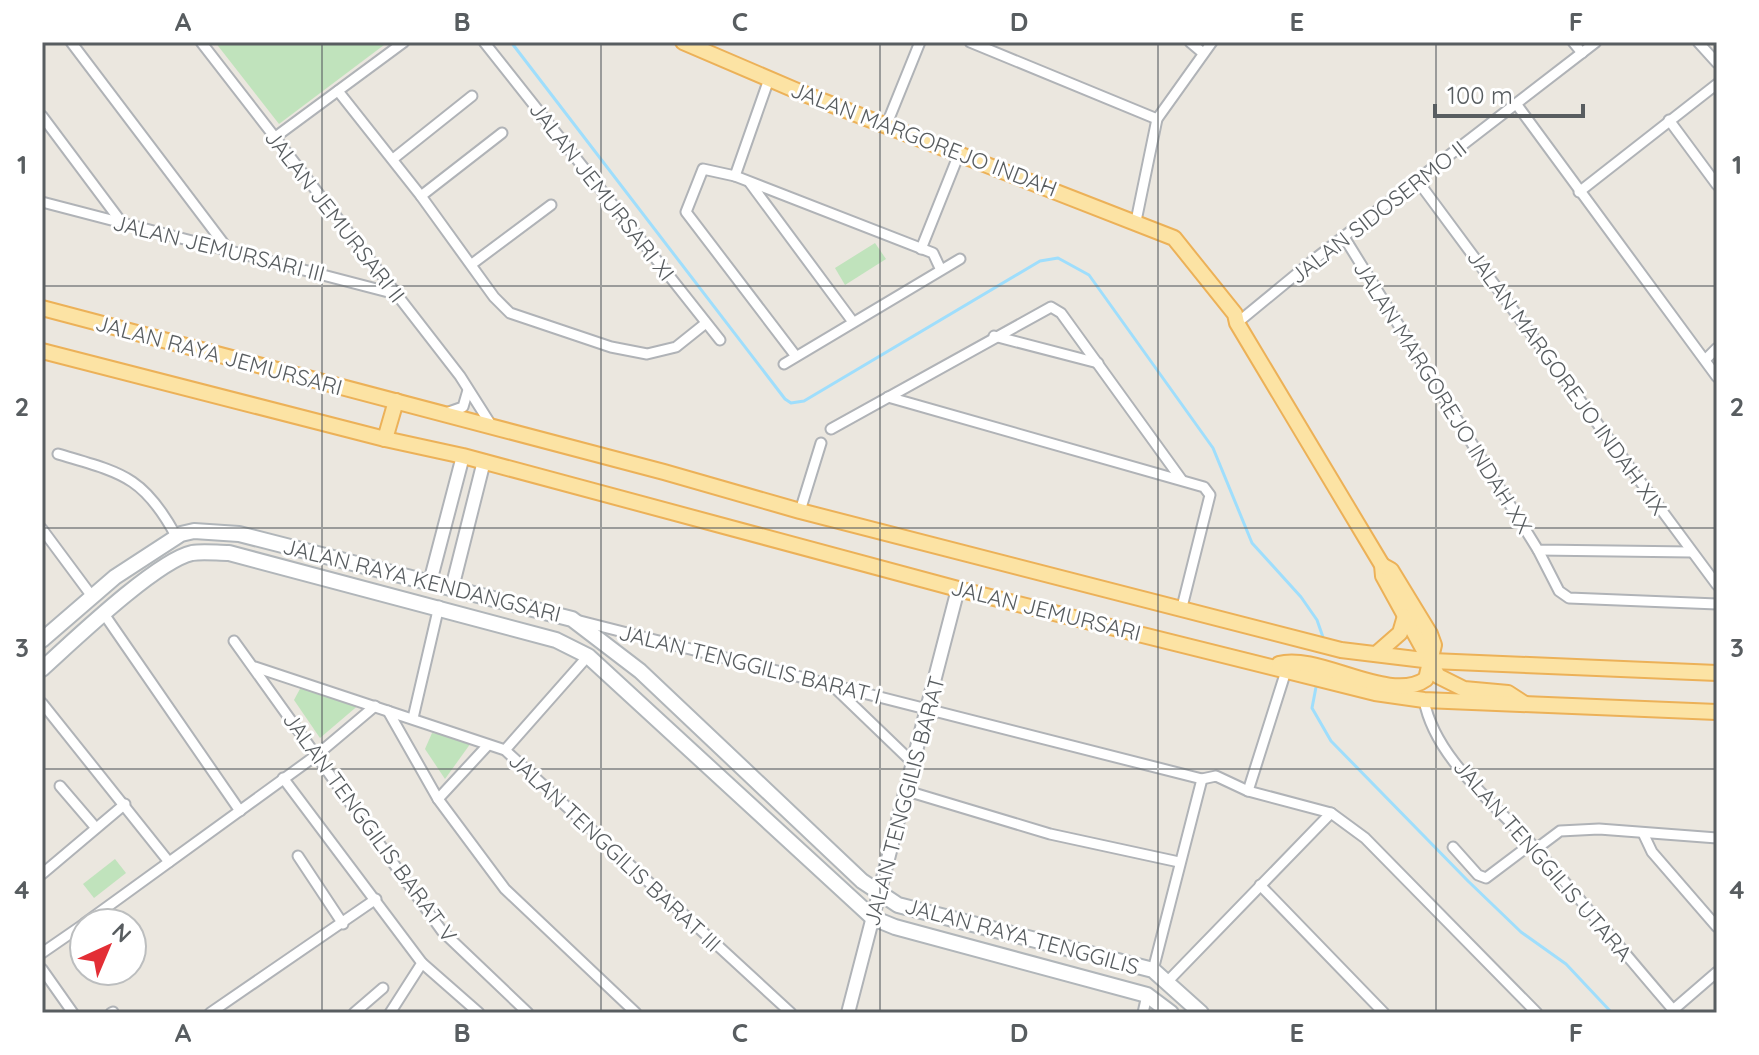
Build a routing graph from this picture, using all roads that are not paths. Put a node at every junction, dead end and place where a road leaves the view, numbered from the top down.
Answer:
1 (71, 42) edge
2 (201, 42) edge
3 (404, 42) edge
4 (484, 42) edge
5 (683, 42) edge
6 (920, 42) edge
7 (970, 42) edge
8 (1190, 42) edge
9 (1212, 42) edge
10 (1573, 42) edge
11 (1596, 42) edge
12 (1698, 42) edge
13 (1203, 53) junction
14 (1582, 53) junction
15 (1717, 63) edge
16 (769, 79) junction
17 (1717, 84) edge
18 (338, 91) junction
19 (472, 96) dead end
20 (1517, 105) junction
21 (42, 116) edge
22 (1157, 119) junction
23 (1669, 120) junction
24 (886, 126) junction
25 (502, 133) dead end
26 (274, 138) junction
27 (959, 154) junction
28 (393, 159) junction
29 (735, 176) junction
30 (1417, 180) junction
31 (749, 181) junction
32 (1717, 185) edge
33 (1579, 192) junction
34 (421, 196) junction
35 (42, 202) edge
36 (551, 205) dead end
37 (1136, 221) junction
38 (122, 223) junction
39 (1344, 237) junction
40 (227, 248) junction
41 (921, 249) junction
42 (960, 259) dead end
43 (472, 264) junction
44 (940, 268) junction
45 (395, 295) junction
46 (42, 308) edge
47 (853, 322) junction
48 (706, 323) junction
49 (1237, 323) junction
50 (994, 336) junction
51 (720, 340) dead end
52 (1717, 348) edge
53 (42, 351) edge
54 (795, 355) junction
55 (1705, 360) junction
56 (1098, 363) junction
57 (784, 364) dead end
58 (1717, 377) edge
59 (468, 390) junction
60 (888, 397) junction
61 (396, 401) junction
62 (441, 414) junction
63 (494, 429) junction
64 (831, 429) dead end
65 (385, 439) junction
66 (821, 443) dead end
67 (58, 454) dead end
68 (463, 456) junction
69 (484, 461) junction
70 (1181, 479) junction
71 (800, 511) junction
72 (42, 529) edge
73 (176, 536) junction
74 (1538, 550) junction
75 (1691, 552) junction
76 (336, 558) junction
77 (1382, 565) junction
78 (115, 577) junction
79 (329, 578) junction
80 (430, 582) junction
81 (1717, 585) edge
82 (452, 588) junction
83 (958, 589) junction
84 (128, 594) junction
85 (91, 595) junction
86 (1717, 604) edge
87 (439, 606) junction
88 (1182, 607) junction
89 (104, 614) junction
90 (1405, 616) junction
91 (572, 619) junction
92 (42, 640) edge
93 (234, 641) dead end
94 (1376, 654) junction
95 (588, 656) junction
96 (1432, 661) junction
97 (1717, 665) edge
98 (255, 667) junction
99 (1270, 667) junction
100 (42, 669) edge
101 (1286, 671) junction
102 (1302, 671) junction
103 (1717, 673) edge
104 (1325, 676) junction
105 (833, 685) junction
106 (1424, 700) junction
107 (42, 703) edge
108 (1525, 705) junction
109 (375, 706) junction
110 (928, 709) junction
111 (388, 711) junction
112 (1717, 712) edge
113 (413, 718) junction
114 (488, 745) junction
115 (505, 750) junction
116 (318, 754) junction
117 (914, 764) junction
118 (283, 778) junction
119 (1202, 779) junction
120 (60, 786) dead end
121 (907, 791) junction
122 (1248, 791) junction
123 (438, 799) junction
124 (125, 804) junction
125 (240, 811) junction
126 (1331, 813) junction
127 (96, 828) junction
128 (1643, 833) junction
129 (1717, 838) edge
130 (1533, 846) junction
131 (1453, 847) dead end
132 (298, 856) dead end
133 (169, 862) junction
134 (1179, 862) junction
135 (42, 874) edge
136 (1260, 885) junction
137 (878, 893) junction
138 (376, 899) junction
139 (106, 907) edge
140 (873, 918) junction
141 (343, 924) junction
142 (1717, 927) edge
143 (68, 934) edge
144 (42, 953) edge
145 (422, 963) junction
146 (42, 969) edge
147 (1153, 970) junction
148 (1717, 972) edge
149 (1168, 981) junction
150 (383, 988) dead end
151 (1147, 995) junction
152 (394, 1011) edge
153 (213, 1012) edge
154 (1674, 1012) edge
155 (73, 1013) edge
156 (354, 1013) edge
157 (479, 1013) edge
158 (528, 1013) edge
159 (636, 1013) edge
160 (791, 1013) edge
161 (848, 1013) edge
162 (1143, 1013) edge
163 (1171, 1013) edge
164 (1201, 1013) edge
165 (1384, 1013) edge
166 (1537, 1013) edge

1 - 40 street
2 - 26 street, JALAN JEMURSARI II
3 - 18 street
4 - 48 street, JALAN JEMURSARI XI
5 - 16 main road, JALAN MARGOREJO INDAH
6 - 24 street
7 - 22 street
8 - 13 street
9 - 13 street
10 - 14 street
11 - 14 street, JALAN SIDOSERMO II
12 - 15 street
13 - 22 street
14 - 20 street, JALAN SIDOSERMO II
16 - 24 main road, JALAN MARGOREJO INDAH
16 - 29 street
17 - 23 street
18 - 26 street
18 - 28 street
19 - 28 street
20 - 30 street, JALAN SIDOSERMO II
20 - 33 street
21 - 38 street
22 - 37 street
23 - 32 street
23 - 33 street
24 - 27 main road, JALAN MARGOREJO INDAH
25 - 34 street
26 - 45 street, JALAN JEMURSARI II
27 - 37 main road, JALAN MARGOREJO INDAH
27 - 41 street
28 - 34 street
29 - 31 street
29 - 54 street
30 - 39 street, JALAN SIDOSERMO II
30 - 75 street, JALAN MARGOREJO INDAH XIX
31 - 41 street
31 - 47 street
33 - 55 street
34 - 43 street
35 - 38 street, JALAN JEMURSARI III
36 - 43 street
37 - 49 main road, JALAN MARGOREJO INDAH
38 - 40 street, JALAN JEMURSARI III
39 - 49 street, JALAN SIDOSERMO II
39 - 74 street, JALAN MARGOREJO INDAH XX
40 - 45 street, JALAN JEMURSARI III
41 - 44 street
42 - 44 street
43 - 48 street
44 - 47 street
45 - 59 street, JALAN JEMURSARI II
46 - 61 main road, JALAN RAYA JEMURSARI
47 - 54 street
48 - 51 street, JALAN JEMURSARI XI
49 - 77 main road, JALAN MARGOREJO INDAH
50 - 56 street
50 - 56 street
50 - 60 street
52 - 55 street
53 - 65 main road, JALAN RAYA JEMURSARI
54 - 57 street
55 - 58 street
56 - 70 street
59 - 62 street
59 - 63 street, JALAN JEMURSARI II
60 - 64 street
60 - 70 street
61 - 62 main road, JALAN JEMURSARI
61 - 65 main road
62 - 63 main road, JALAN JEMURSARI
63 - 71 main road, JALAN JEMURSARI
65 - 68 main road, JALAN JEMURSARI
66 - 71 street
67 - 73 street
68 - 69 main road, JALAN JEMURSARI
68 - 80 street
69 - 82 street
69 - 83 main road, JALAN JEMURSARI
70 - 88 street
71 - 88 main road, JALAN JEMURSARI
72 - 85 street
73 - 76 main road, JALAN RAYA KENDANGSARI
73 - 78 main road, JALAN RAYA KENDANGSARI
74 - 75 street, JALAN MARGOREJO INDAH XX
74 - 86 street
75 - 81 street, JALAN MARGOREJO INDAH XIX
76 - 79 main road
76 - 80 main road, JALAN RAYA KENDANGSARI
77 - 90 main road, JALAN MARGOREJO INDAH
77 - 96 main road, JALAN MARGOREJO INDAH
78 - 84 main road
78 - 85 main road, JALAN RAYA KENDANGSARI
79 - 84 main road, JALAN RAYA KENDANGSARI
79 - 87 main road, JALAN RAYA KENDANGSARI
80 - 82 main road, JALAN RAYA KENDANGSARI
82 - 91 main road, JALAN RAYA KENDANGSARI
83 - 99 main road, JALAN JEMURSARI
83 - 110 street, JALAN TENGGILIS BARAT
84 - 89 main road, JALAN RAYA KENDANGSARI
85 - 92 main road, JALAN RAYA KENDANGSARI
87 - 95 main road, JALAN RAYA KENDANGSARI
87 - 113 street
88 - 94 main road, JALAN JEMURSARI
89 - 100 main road, JALAN RAYA KENDANGSARI
89 - 125 street
90 - 94 main road
90 - 96 main road, JALAN MARGOREJO INDAH
91 - 105 street, JALAN TENGGILIS BARAT I
91 - 137 main road, JALAN RAYA KENDANGSARI
93 - 98 street, JALAN TENGGILIS BARAT V
94 - 96 main road, JALAN JEMURSARI
95 - 115 street
95 - 140 main road, JALAN RAYA KENDANGSARI
96 - 103 main road, JALAN JEMURSARI
96 - 104 main road
96 - 108 main road
97 - 103 street
98 - 109 street, JALAN TENGGILIS BARAT III
98 - 116 street, JALAN TENGGILIS BARAT V
99 - 101 main road, JALAN JEMURSARI
99 - 102 main road
101 - 102 main road, JALAN JEMURSARI
101 - 122 street
102 - 104 main road
104 - 106 main road
105 - 110 street, JALAN TENGGILIS BARAT I
105 - 117 street
106 - 108 main road
106 - 130 street, JALAN TENGGILIS UTARA
107 - 124 street
108 - 112 main road
109 - 111 street, JALAN TENGGILIS BARAT III
109 - 116 street
110 - 117 street, JALAN TENGGILIS BARAT
110 - 119 street, JALAN TENGGILIS BARAT I
111 - 113 street, JALAN TENGGILIS BARAT III
111 - 123 street
113 - 114 street, JALAN TENGGILIS BARAT III
114 - 115 street, JALAN TENGGILIS BARAT III
114 - 123 street
115 - 160 street, JALAN TENGGILIS BARAT III
116 - 118 street
116 - 158 street, JALAN TENGGILIS BARAT V
117 - 121 street, JALAN TENGGILIS BARAT
118 - 125 street
118 - 138 street
119 - 122 street, JALAN TENGGILIS BARAT I
119 - 134 street
120 - 127 street
121 - 134 street
121 - 137 street, JALAN TENGGILIS BARAT
122 - 126 street, JALAN TENGGILIS BARAT I
123 - 159 street
124 - 127 street
124 - 133 street
125 - 133 street
126 - 136 street
126 - 166 street
127 - 135 street
128 - 129 street
128 - 130 street
128 - 142 street
130 - 131 street
130 - 154 street, JALAN TENGGILIS UTARA
132 - 141 street
133 - 139 street
134 - 147 street
136 - 149 street
136 - 165 street
137 - 140 street, JALAN TENGGILIS BARAT
137 - 147 main road, JALAN RAYA TENGGILIS
138 - 141 street
138 - 145 street
140 - 151 main road, JALAN RAYA TENGGILIS
140 - 161 street, JALAN TENGGILIS BARAT
141 - 153 street
143 - 144 street
145 - 152 street
145 - 157 street
146 - 155 street
147 - 149 main road, JALAN RAYA TENGGILIS
148 - 154 street
149 - 164 main road, JALAN RAYA TENGGILIS
150 - 156 street
151 - 162 street
151 - 163 main road, JALAN RAYA TENGGILIS

